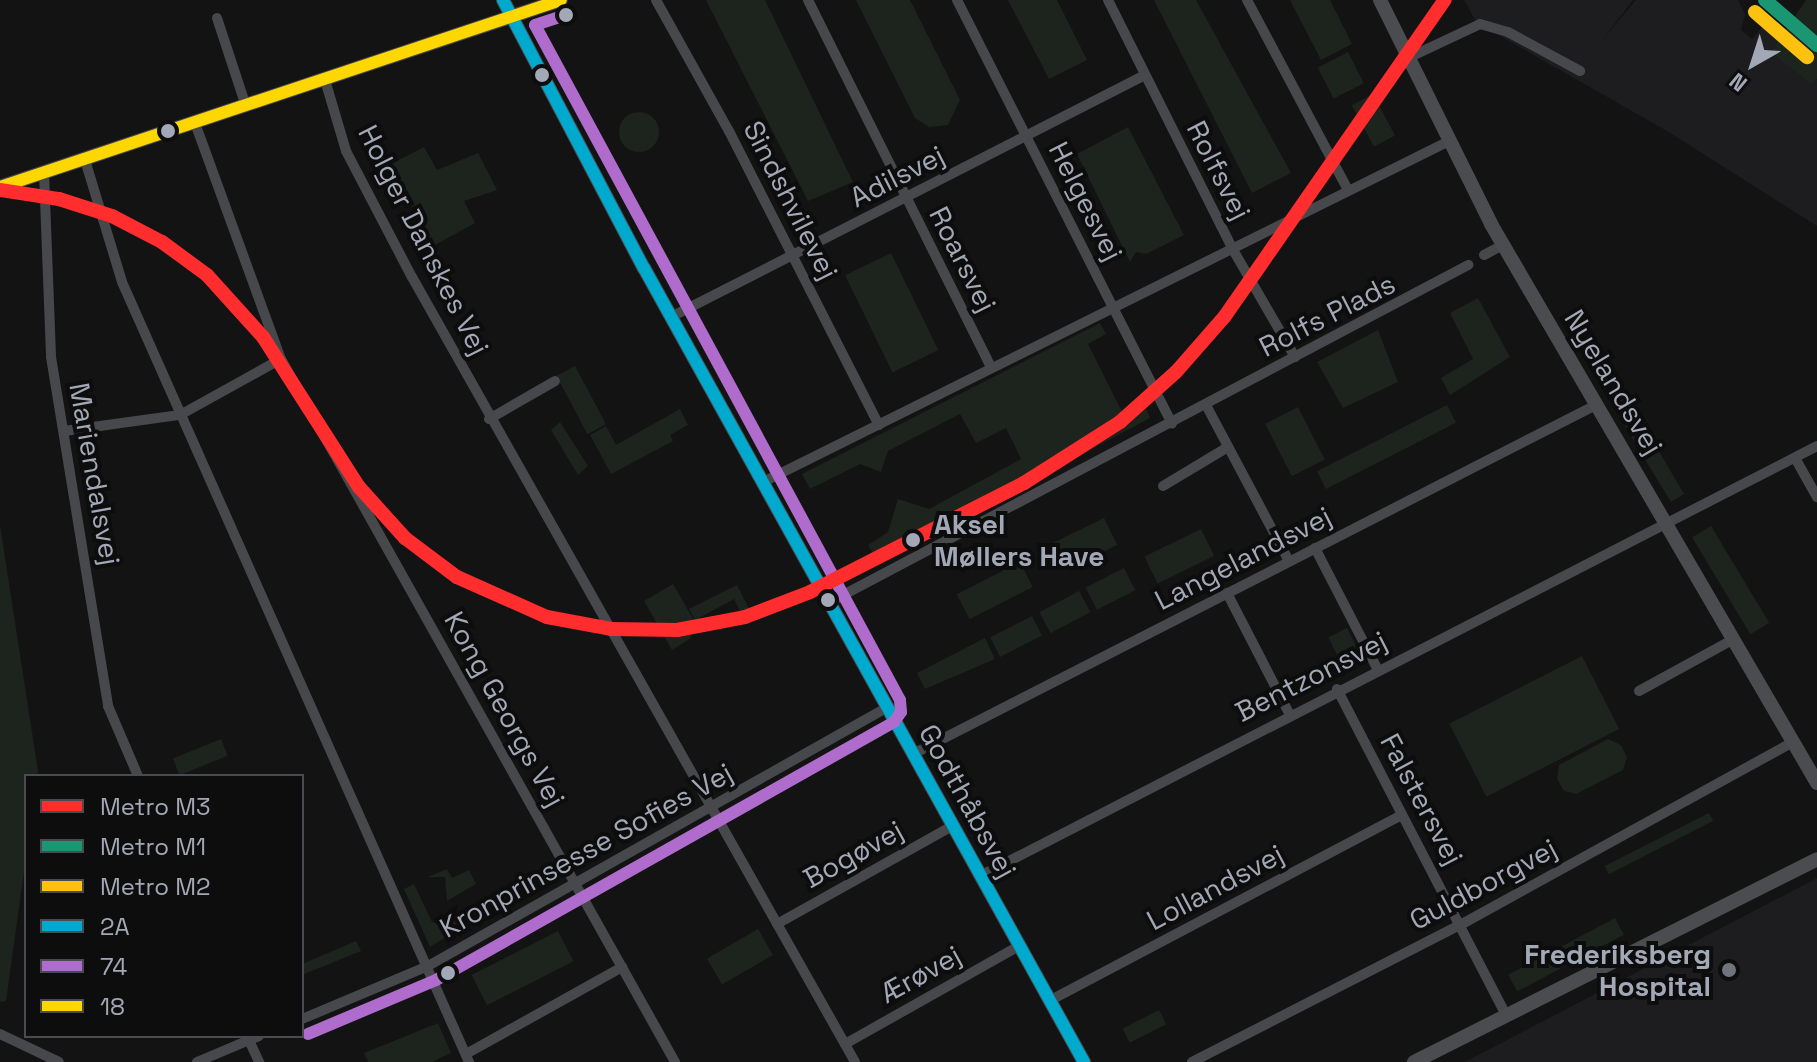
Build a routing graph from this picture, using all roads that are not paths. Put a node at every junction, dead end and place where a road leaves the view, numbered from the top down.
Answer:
1 (503, 0) edge
2 (561, 0) edge
3 (656, 0) edge
4 (808, 0) edge
5 (957, 0) edge
6 (1108, 0) edge
7 (1247, 0) edge
8 (1380, 0) edge
9 (512, 16) junction
10 (217, 18) dead end
11 (1410, 57) junction
12 (1580, 71) dead end
13 (1143, 76) junction
14 (325, 80) junction
15 (246, 106) junction
16 (195, 123) junction
17 (1026, 137) junction
18 (1451, 140) junction
19 (85, 160) junction
20 (44, 173) junction
21 (0, 187) edge
22 (1348, 190) junction
23 (906, 198) junction
24 (1503, 245) junction
25 (1232, 248) junction
26 (1484, 255) dead end
27 (792, 256) junction
28 (1468, 265) dead end
29 (1112, 306) junction
30 (671, 317) junction
31 (1295, 357) junction
32 (281, 359) junction
33 (991, 367) junction
34 (555, 381) dead end
35 (1206, 405) junction
36 (1596, 405) junction
37 (180, 415) junction
38 (489, 419) junction
39 (1172, 423) junction
40 (879, 425) junction
41 (64, 431) junction
42 (1817, 446) edge
43 (1228, 447) junction
44 (1795, 458) junction
45 (763, 482) junction
46 (1163, 486) dead end
47 (1817, 497) edge
48 (1666, 523) junction
49 (1315, 548) junction
50 (1289, 561) junction
51 (1227, 593) junction
52 (830, 602) junction
53 (1734, 639) junction
54 (1378, 670) junction
55 (1337, 689) junction
56 (1639, 691) dead end
57 (886, 708) junction
58 (1289, 713) junction
59 (1793, 742) junction
60 (913, 754) junction
61 (137, 774) edge
62 (1817, 783) edge
63 (711, 807) junction
64 (1402, 815) junction
65 (952, 826) junction
66 (1817, 859) edge
67 (980, 876) junction
68 (575, 884) junction
69 (777, 924) junction
70 (1462, 924) junction
71 (1019, 946) junction
72 (428, 966) junction
73 (622, 967) junction
74 (1049, 1001) junction
75 (1507, 1017) junction
76 (304, 1018) edge
77 (0, 1034) edge
78 (249, 1038) edge
79 (251, 1038) edge
80 (845, 1044) junction
81 (468, 1058) edge
82 (59, 1062) edge
83 (197, 1062) edge
84 (259, 1062) edge
85 (675, 1062) edge
86 (855, 1062) edge
87 (1084, 1062) edge
88 (1192, 1062) edge
89 (1414, 1062) edge
90 (1430, 1062) edge

1 - 9 street, Godthåbsvej
2 - 9 street
3 - 27 street, Sindshvilevej
4 - 23 street, Roarsvej
5 - 17 street, Helgesvej
6 - 13 street, Rolfsvej
7 - 22 street
8 - 11 street, Nyelandsvej
9 - 14 street
9 - 30 street, Godthåbsvej
10 - 15 street
11 - 12 street
11 - 18 street, Nyelandsvej
13 - 17 street, Adilsvej
13 - 25 street, Rolfsvej
14 - 15 street
14 - 38 street, Holger Danskes Vej
15 - 16 street
16 - 19 street
16 - 32 street, Kong Georgs Vej
17 - 23 street, Adilsvej
17 - 29 street, Helgesvej
18 - 22 street
18 - 24 street, Nyelandsvej
19 - 20 street
19 - 37 street
20 - 21 street
20 - 41 street, Mariendalsvej
22 - 25 street
23 - 27 street, Adilsvej
23 - 33 street, Roarsvej
24 - 26 street
24 - 36 street, Nyelandsvej
25 - 29 street
25 - 31 street, Rolfsvej
27 - 30 street, Adilsvej
27 - 40 street, Sindshvilevej
28 - 31 street, Rolfs Plads
29 - 33 street
29 - 39 street, Helgesvej
30 - 45 street, Godthåbsvej
31 - 35 street, Rolfs Plads
32 - 37 street
32 - 68 street, Kong Georgs Vej
33 - 40 street
34 - 38 street
35 - 39 street
35 - 43 street
36 - 48 street, Nyelandsvej
36 - 49 street, Langelandsvej
37 - 41 street
37 - 72 street
38 - 63 street, Holger Danskes Vej
39 - 52 street
40 - 45 street
41 - 61 street, Mariendalsvej
42 - 44 street, Bentzonsvej
43 - 46 street
43 - 50 street
44 - 47 street
44 - 48 street, Bentzonsvej
45 - 52 street, Godthåbsvej
48 - 53 street, Nyelandsvej
48 - 54 street, Bentzonsvej
49 - 50 street, Langelandsvej
49 - 54 street
50 - 51 street, Langelandsvej
51 - 58 street
51 - 60 street, Langelandsvej
52 - 57 street, Godthåbsvej
53 - 56 street
53 - 59 street, Nyelandsvej
54 - 55 street, Bentzonsvej
55 - 58 street, Bentzonsvej
55 - 64 street, Falstersvej
57 - 60 street, Godthåbsvej
57 - 63 street, Kronprinsesse Sofies Vej
58 - 67 street, Bentzonsvej
59 - 62 street, Nyelandsvej
59 - 70 street, Guldborgvej
60 - 65 street, Godthåbsvej
63 - 68 street, Kronprinsesse Sofies Vej
63 - 69 street, Holger Danskes Vej
64 - 70 street, Falstersvej
64 - 74 street, Lollandsvej
65 - 67 street, Godthåbsvej
65 - 69 street, Bogøvej
66 - 75 street
67 - 71 street, Godthåbsvej
68 - 72 street, Kronprinsesse Sofies Vej
68 - 73 street, Kong Georgs Vej
69 - 80 street, Holger Danskes Vej
70 - 75 street, Falstersvej
70 - 88 street, Guldborgvej
71 - 74 street, Godthåbsvej
71 - 80 street, Ærøvej
72 - 76 street, Kronprinsesse Sofies Vej
72 - 81 street
73 - 81 street
73 - 85 street, Kong Georgs Vej
74 - 87 street, Godthåbsvej
75 - 89 street
75 - 90 street
77 - 82 street
78 - 83 street
79 - 84 street
80 - 86 street, Holger Danskes Vej

